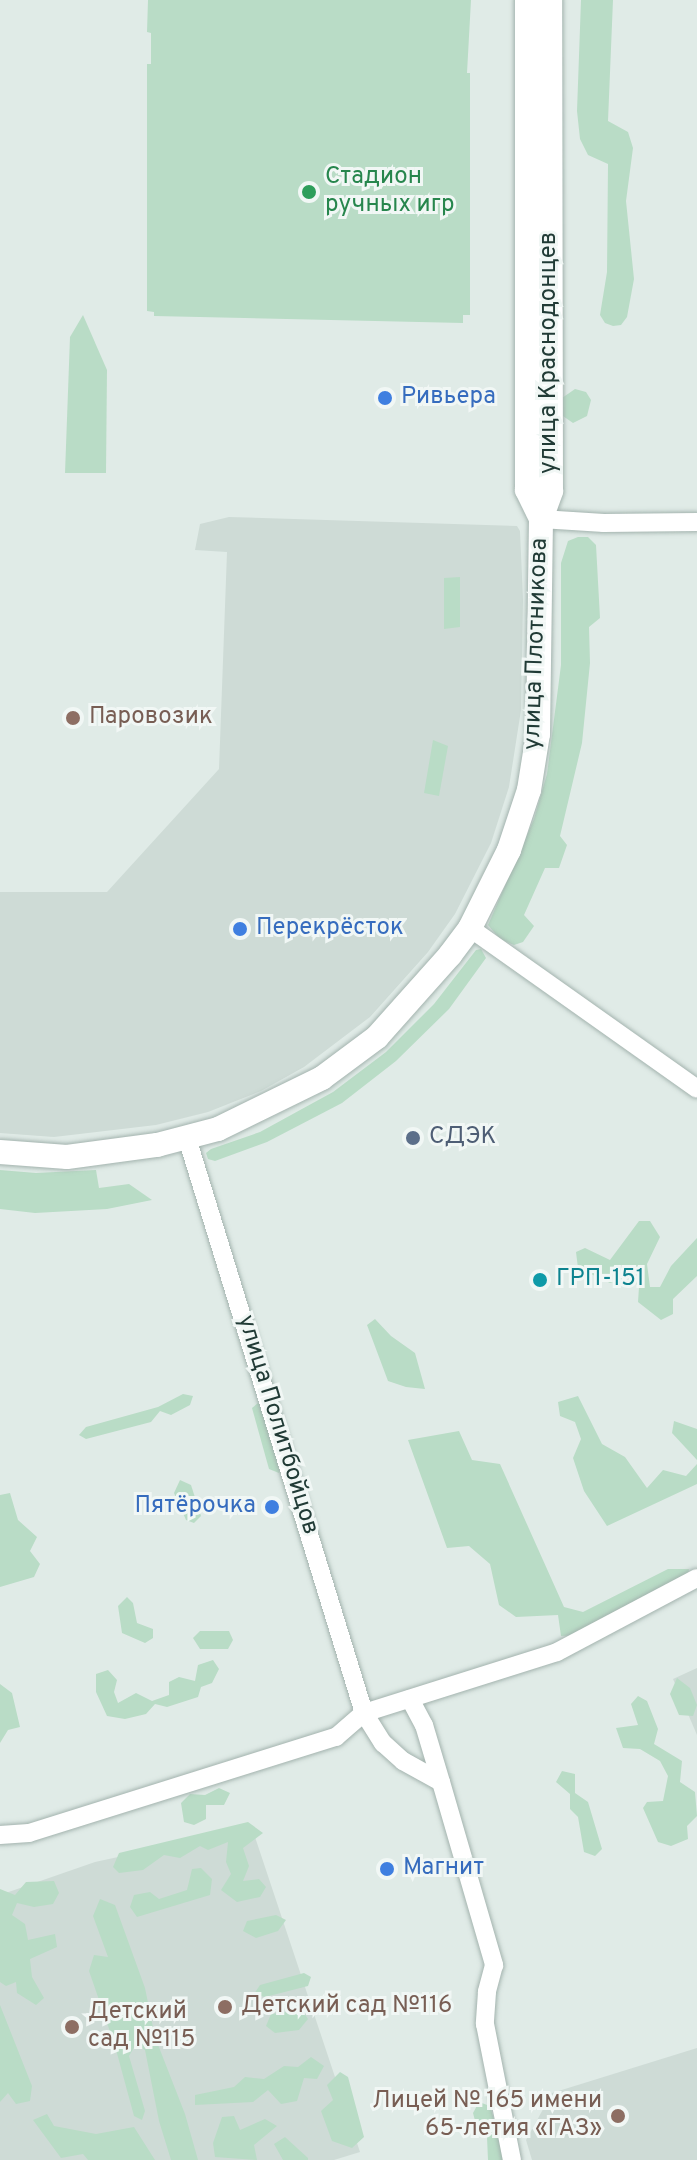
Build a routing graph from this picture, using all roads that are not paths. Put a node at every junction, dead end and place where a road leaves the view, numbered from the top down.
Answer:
1 (527, 0) edge
2 (550, 0) edge
3 (541, 519) junction
4 (697, 522) edge
5 (470, 928) junction
6 (697, 1089) edge
7 (187, 1138) junction
8 (0, 1152) edge
9 (697, 1578) edge
10 (410, 1699) junction
11 (364, 1713) junction
12 (441, 1782) junction
13 (0, 1835) edge
14 (512, 2160) edge

1 - 3 main road, улица Краснодонцев
2 - 3 main road, улица Краснодонцев
3 - 4 street
3 - 5 main road, улица Плотникова
5 - 6 street
5 - 7 main road, улица Плотникова
7 - 8 main road, улица Плотникова
7 - 11 street, улица Политбойцов
9 - 10 street
10 - 11 street
10 - 12 street
11 - 12 street, улица Политбойцов
11 - 13 street
12 - 14 street

